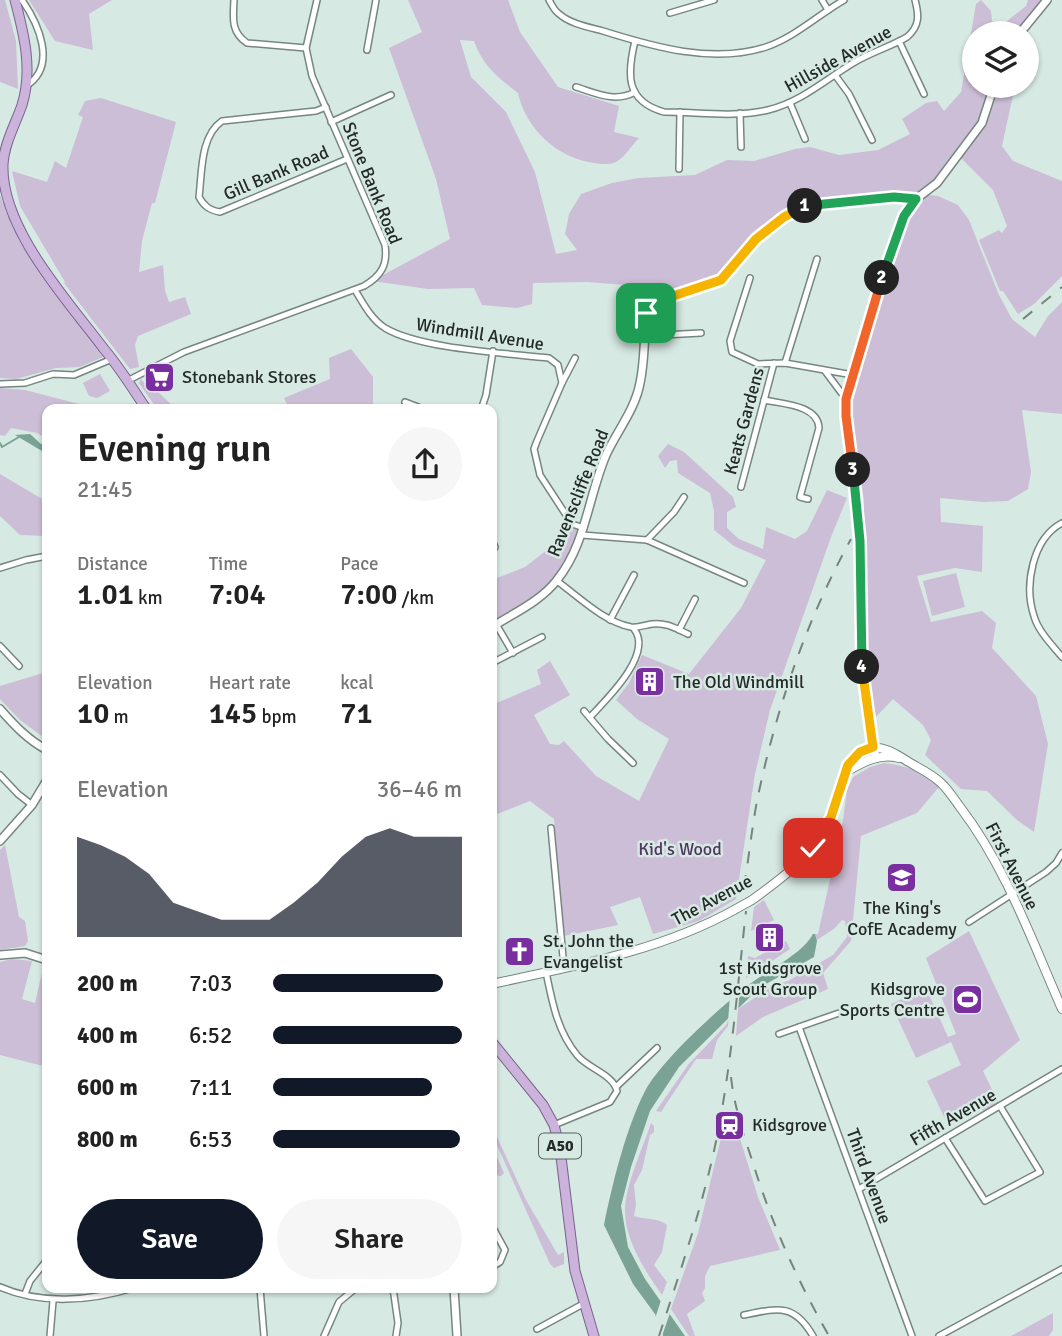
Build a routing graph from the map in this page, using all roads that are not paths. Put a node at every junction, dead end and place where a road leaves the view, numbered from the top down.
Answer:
1 (15, 0) edge
2 (22, 0) edge
3 (234, 0) edge
4 (317, 0) edge
5 (376, 0) edge
6 (549, 0) edge
7 (714, 0) edge
8 (822, 0) edge
9 (844, 0) edge
10 (915, 0) edge
11 (1046, 0) edge
12 (828, 10) junction
13 (670, 13) dead end
14 (1029, 21) edge
15 (635, 41) junction
16 (899, 41) junction
17 (306, 48) junction
18 (367, 50) dead end
19 (835, 75) junction
20 (26, 86) junction
21 (576, 87) dead end
22 (635, 92) junction
23 (924, 94) dead end
24 (391, 95) dead end
25 (990, 98) edge
26 (790, 103) junction
27 (326, 107) junction
28 (680, 112) junction
29 (740, 113) junction
30 (331, 122) junction
31 (876, 131) dead end
32 (805, 139) dead end
33 (741, 148) dead end
34 (347, 159) junction
35 (679, 169) dead end
36 (916, 199) junction
37 (817, 259) dead end
38 (750, 278) dead end
39 (355, 289) junction
40 (701, 333) dead end
41 (644, 336) junction
42 (493, 351) junction
43 (575, 358) dead end
44 (112, 359) junction
45 (774, 363) junction
46 (785, 363) junction
47 (824, 371) junction
48 (853, 375) junction
49 (127, 380) junction
50 (562, 383) junction
51 (0, 384) edge
52 (846, 399) junction
53 (764, 400) junction
54 (405, 402) dead end
55 (143, 404) edge
56 (410, 404) edge
57 (483, 404) edge
58 (741, 487) dead end
59 (808, 499) dead end
60 (684, 501) dead end
61 (1062, 523) edge
62 (583, 532) junction
63 (647, 540) junction
64 (42, 557) edge
65 (0, 568) edge
66 (634, 575) dead end
67 (557, 581) junction
68 (744, 583) dead end
69 (629, 584) junction
70 (638, 588) dead end
71 (695, 599) dead end
72 (610, 620) junction
73 (497, 623) edge
74 (497, 629) edge
75 (634, 629) junction
76 (679, 630) junction
77 (688, 634) dead end
78 (542, 637) dead end
79 (0, 646) edge
80 (513, 653) junction
81 (1062, 656) edge
82 (497, 661) edge
83 (19, 666) dead end
84 (0, 709) edge
85 (584, 711) dead end
86 (590, 717) junction
87 (873, 747) junction
88 (42, 748) edge
89 (876, 758) junction
90 (906, 760) junction
91 (633, 762) dead end
92 (846, 772) junction
93 (0, 775) edge
94 (42, 788) edge
95 (32, 805) junction
96 (551, 828) dead end
97 (0, 841) edge
98 (1062, 853) edge
99 (1011, 895) junction
100 (969, 922) dead end
101 (0, 955) edge
102 (42, 958) edge
103 (564, 968) junction
104 (545, 972) junction
105 (497, 983) edge
106 (1062, 1009) edge
107 (839, 1013) dead end
108 (799, 1027) junction
109 (779, 1034) dead end
110 (497, 1048) edge
111 (657, 1048) dead end
112 (1062, 1069) edge
113 (617, 1087) junction
114 (1000, 1106) junction
115 (554, 1125) junction
116 (945, 1138) junction
117 (859, 1189) junction
118 (497, 1235) edge
119 (497, 1264) edge
120 (42, 1266) edge
121 (1062, 1269) edge
122 (0, 1287) edge
123 (116, 1293) edge
124 (260, 1293) edge
125 (350, 1293) edge
126 (394, 1293) edge
127 (454, 1293) edge
128 (25, 1294) junction
129 (53, 1301) junction
130 (583, 1304) junction
131 (744, 1315) dead end
132 (537, 1329) dead end
133 (50, 1336) edge
134 (264, 1336) edge
135 (324, 1336) edge
136 (396, 1336) edge
137 (457, 1336) edge
138 (594, 1336) edge
139 (813, 1336) edge
140 (912, 1336) edge
141 (939, 1336) edge

1 - 20 main road
2 - 20 street
3 - 17 street
4 - 17 street, Stone Bank Road
5 - 18 street
6 - 15 street
7 - 13 street
8 - 12 street
9 - 12 street
10 - 16 street, Hillside Avenue
11 - 14 street
12 - 15 street
15 - 22 street
16 - 19 street, Hillside Avenue
16 - 23 street
17 - 27 street, Stone Bank Road
19 - 26 street, Hillside Avenue
19 - 31 street
20 - 44 main road
21 - 22 street
22 - 28 street, Hillside Avenue
24 - 30 street
25 - 36 street
26 - 29 street, Hillside Avenue
26 - 32 street
27 - 30 street, Stone Bank Road
27 - 34 street, Gill Bank Road
28 - 29 street, Hillside Avenue
28 - 35 street
29 - 33 street
30 - 34 street, Stone Bank Road
34 - 39 street, Stone Bank Road
36 - 41 street, Ravenscliffe Road
36 - 48 street
37 - 46 street
38 - 45 street
39 - 42 street, Windmill Avenue
39 - 49 street, Stone Bank Road
40 - 41 street
41 - 62 street, Ravenscliffe Road
42 - 50 street, Windmill Avenue
42 - 57 street
43 - 50 street
44 - 49 main road
44 - 51 street
45 - 46 street
45 - 53 street, Keats Gardens
46 - 47 street
47 - 48 street
47 - 52 street
48 - 52 street
49 - 55 main road
50 - 62 street
52 - 87 street
53 - 58 street, Keats Gardens
53 - 59 street
54 - 56 street
60 - 63 street
61 - 81 street
62 - 63 street
62 - 67 street, Ravenscliffe Road
63 - 68 street
64 - 65 street
66 - 69 street
67 - 72 street
67 - 73 street, Ravenscliffe Road
69 - 70 street
69 - 72 street
71 - 76 street
72 - 75 street
74 - 80 street
75 - 76 street
75 - 86 street
76 - 77 street
78 - 80 street
79 - 83 street
80 - 82 street
84 - 88 street
85 - 86 street
86 - 91 street
87 - 89 street
87 - 90 main road, First Avenue
87 - 92 main road, The Avenue
89 - 90 main road, First Avenue
89 - 92 main road
90 - 99 main road, First Avenue
92 - 103 main road, The Avenue, bridge
93 - 95 street
94 - 95 street
95 - 97 street
96 - 103 street
98 - 99 street
99 - 100 street
99 - 106 main road, First Avenue
101 - 102 street
103 - 104 main road, The Avenue
104 - 105 main road, The Avenue
104 - 113 street
107 - 108 street
108 - 109 street
108 - 117 street, Third Avenue
110 - 115 main road, A50
111 - 113 street
112 - 114 street, Fifth Avenue
113 - 115 street
114 - 116 street, Fifth Avenue
114 - 116 street
115 - 130 main road, A50
116 - 117 street, Fifth Avenue
117 - 140 street, Third Avenue
118 - 119 street
120 - 128 street
121 - 141 street
122 - 128 street
123 - 129 street
124 - 134 street
125 - 135 street
126 - 136 street
127 - 137 street
128 - 129 street
129 - 133 street
130 - 132 street
130 - 138 main road, A50
131 - 139 street

